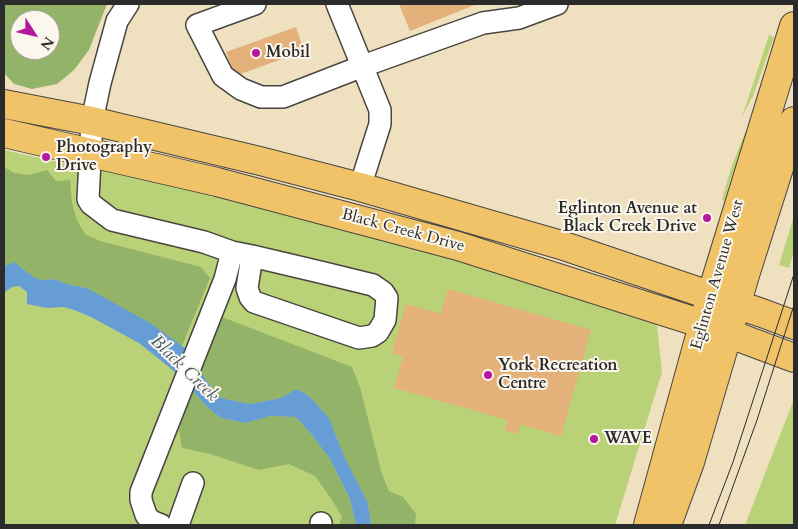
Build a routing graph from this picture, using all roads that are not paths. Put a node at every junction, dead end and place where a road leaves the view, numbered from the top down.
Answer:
1 (128, 4) edge
2 (255, 4) edge
3 (337, 4) edge
4 (558, 4) edge
5 (794, 26) edge
6 (364, 66) junction
7 (4, 104) edge
8 (92, 121) junction
9 (794, 122) edge
10 (4, 133) edge
11 (91, 152) junction
12 (360, 188) junction
13 (232, 252) junction
14 (252, 256) junction
15 (711, 296) junction
16 (736, 304) junction
17 (794, 325) edge
18 (715, 328) junction
19 (794, 358) edge
20 (193, 483) dead end
21 (161, 525) edge
22 (178, 525) edge
23 (648, 525) edge
24 (667, 525) edge

1 - 8 street
2 - 6 street
3 - 6 street
4 - 6 street
5 - 15 main road, Eglinton Avenue West
6 - 12 street
7 - 8 main road, Black Creek Drive
8 - 11 street
8 - 12 main road, Black Creek Drive
9 - 16 main road, Eglinton Avenue West
10 - 11 main road, Black Creek Drive
11 - 13 street
11 - 18 main road, Black Creek Drive
12 - 15 main road, Black Creek Drive
13 - 14 street
13 - 21 street
14 - 14 street
15 - 16 main road, Black Creek Drive
15 - 18 main road, Eglinton Avenue West
16 - 17 main road, Black Creek Drive
16 - 18 main road, Eglinton Avenue West
18 - 19 main road, Black Creek Drive
18 - 23 main road, Eglinton Avenue West
18 - 24 main road, Eglinton Avenue West
20 - 22 street

